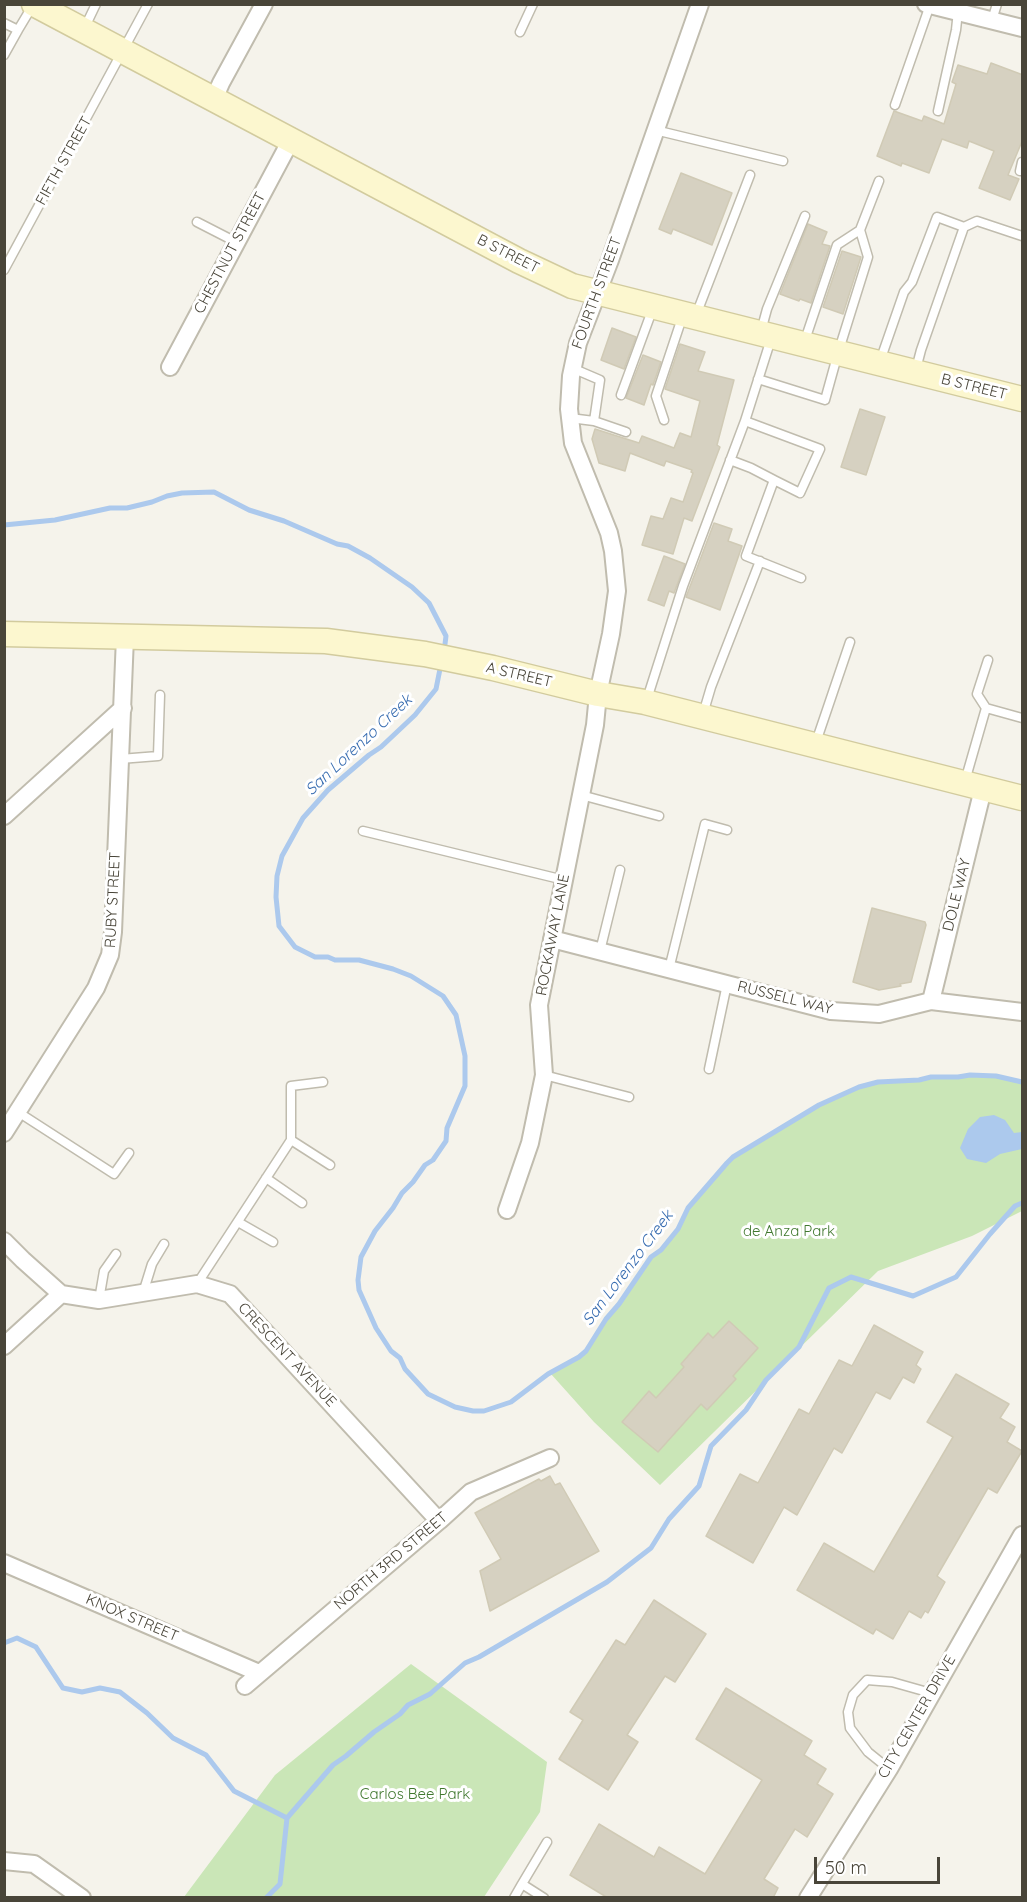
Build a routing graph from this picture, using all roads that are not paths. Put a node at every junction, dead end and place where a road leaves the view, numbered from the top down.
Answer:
1 (34, 4) edge
2 (96, 4) edge
3 (148, 4) edge
4 (264, 4) edge
5 (533, 4) edge
6 (700, 4) edge
7 (928, 5) edge
8 (958, 8) edge
9 (994, 12) edge
10 (4, 23) edge
11 (1023, 28) edge
12 (18, 30) junction
13 (83, 30) junction
14 (520, 32) dead end
15 (123, 51) junction
16 (4, 55) edge
17 (214, 99) junction
18 (895, 105) dead end
19 (938, 111) dead end
20 (655, 130) junction
21 (291, 140) junction
22 (783, 161) dead end
23 (750, 175) dead end
24 (879, 182) dead end
25 (805, 216) dead end
26 (197, 222) dead end
27 (964, 226) junction
28 (860, 230) junction
29 (1023, 236) edge
30 (236, 242) junction
31 (4, 270) edge
32 (596, 293) junction
33 (653, 307) junction
34 (689, 316) junction
35 (766, 335) junction
36 (804, 345) junction
37 (838, 353) junction
38 (880, 364) junction
39 (170, 367) dead end
40 (572, 368) junction
41 (915, 372) junction
42 (758, 379) junction
43 (621, 394) dead end
44 (1023, 399) edge
45 (570, 418) junction
46 (664, 420) dead end
47 (594, 421) junction
48 (745, 421) junction
49 (626, 432) dead end
50 (730, 460) junction
51 (774, 480) junction
52 (760, 561) junction
53 (801, 578) dead end
54 (4, 634) edge
55 (125, 637) junction
56 (850, 642) dead end
57 (988, 660) dead end
58 (598, 694) junction
59 (160, 695) dead end
60 (645, 702) junction
61 (123, 708) junction
62 (986, 708) junction
63 (702, 717) junction
64 (1023, 718) edge
65 (815, 746) junction
66 (120, 759) junction
67 (974, 786) junction
68 (581, 795) junction
69 (1022, 797) edge
70 (4, 816) edge
71 (659, 816) dead end
72 (727, 830) dead end
73 (363, 831) dead end
74 (620, 870) dead end
75 (564, 880) junction
76 (552, 939) junction
77 (600, 951) junction
78 (669, 969) junction
79 (727, 984) junction
80 (931, 1001) junction
81 (1023, 1012) edge
82 (709, 1069) dead end
83 (544, 1075) junction
84 (323, 1082) dead end
85 (629, 1097) dead end
86 (18, 1112) junction
87 (4, 1133) edge
88 (291, 1140) junction
89 (129, 1153) dead end
90 (330, 1165) dead end
91 (266, 1178) junction
92 (302, 1203) dead end
93 (507, 1210) dead end
94 (238, 1222) junction
95 (4, 1241) edge
96 (273, 1242) dead end
97 (165, 1244) dead end
98 (116, 1254) dead end
99 (197, 1284) junction
100 (143, 1293) junction
101 (61, 1294) junction
102 (99, 1300) junction
103 (4, 1346) edge
104 (550, 1458) dead end
105 (439, 1521) junction
106 (1023, 1535) edge
107 (4, 1563) edge
108 (259, 1673) junction
109 (245, 1686) dead end
110 (931, 1694) junction
111 (889, 1769) junction
112 (547, 1842) dead end
113 (4, 1862) edge
114 (522, 1884) junction
115 (82, 1898) edge
116 (514, 1898) edge
117 (544, 1898) edge
118 (808, 1898) edge

1 - 12 lane
1 - 13 street, B STREET
2 - 13 lane
3 - 15 lane, FIFTH STREET
4 - 17 street
5 - 14 lane
6 - 20 street, FOURTH STREET
7 - 8 street
7 - 18 lane
8 - 9 street
8 - 19 lane
9 - 11 street
10 - 12 lane
12 - 16 lane
13 - 15 street, B STREET
15 - 17 street, B STREET
15 - 31 lane, FIFTH STREET
17 - 21 street, B STREET
20 - 22 lane
20 - 32 street, FOURTH STREET
21 - 30 street, CHESTNUT STREET
21 - 32 street, B STREET
23 - 34 lane
24 - 28 lane
25 - 35 lane
26 - 30 lane
27 - 29 lane
27 - 38 lane
27 - 41 lane
28 - 36 lane
28 - 37 lane
30 - 39 street, CHESTNUT STREET
32 - 33 street, B STREET
32 - 40 street, FOURTH STREET
33 - 34 street, B STREET
33 - 43 lane
34 - 35 street, B STREET
34 - 46 lane
35 - 36 street, B STREET
35 - 42 lane
36 - 37 street, B STREET
37 - 38 street, B STREET
37 - 42 lane
38 - 41 street, B STREET
40 - 45 street, FOURTH STREET
40 - 47 lane
41 - 44 street, B STREET
42 - 48 lane
45 - 47 lane
45 - 58 street, FOURTH STREET
47 - 49 lane
48 - 50 lane
48 - 51 lane
50 - 51 lane
50 - 60 lane
51 - 52 lane
52 - 53 lane
52 - 63 lane
54 - 55 street, A STREET
55 - 58 street, A STREET
55 - 61 street, RUBY STREET
56 - 65 lane
57 - 62 lane
58 - 60 street, A STREET
58 - 68 street, ROCKAWAY LANE
59 - 66 lane
60 - 63 street, A STREET
61 - 66 street, RUBY STREET
61 - 70 street
62 - 64 lane
62 - 67 lane
63 - 65 street, A STREET
65 - 67 street, A STREET
66 - 86 street, RUBY STREET
67 - 69 street, A STREET
67 - 80 street, DOLE WAY
68 - 71 lane
68 - 75 street, ROCKAWAY LANE
72 - 78 lane
73 - 75 lane
74 - 77 lane
75 - 76 street, ROCKAWAY LANE
76 - 77 street, RUSSELL WAY
76 - 83 street, ROCKAWAY LANE
77 - 78 street, RUSSELL WAY
78 - 79 street, RUSSELL WAY
79 - 80 street, RUSSELL WAY
79 - 82 lane
80 - 81 street, RUSSELL WAY
83 - 85 lane
83 - 93 street, ROCKAWAY LANE
84 - 88 lane
86 - 87 street, RUBY STREET
86 - 89 lane
88 - 90 lane
88 - 91 lane
91 - 92 lane
91 - 94 lane
94 - 96 lane
94 - 99 lane
95 - 101 street
97 - 100 lane
98 - 102 lane
99 - 100 street, CRESCENT AVENUE
99 - 105 street, CRESCENT AVENUE
100 - 102 street, CRESCENT AVENUE
101 - 102 street, CRESCENT AVENUE
101 - 103 street
104 - 105 street, NORTH 3RD STREET
105 - 108 street, NORTH 3RD STREET
106 - 110 street, CITY CENTER DRIVE
107 - 108 street, KNOX STREET
108 - 109 street, NORTH 3RD STREET
110 - 111 street, CITY CENTER DRIVE
110 - 111 lane
111 - 118 street, CITY CENTER DRIVE
112 - 114 lane
113 - 115 street
114 - 116 lane
114 - 117 lane

